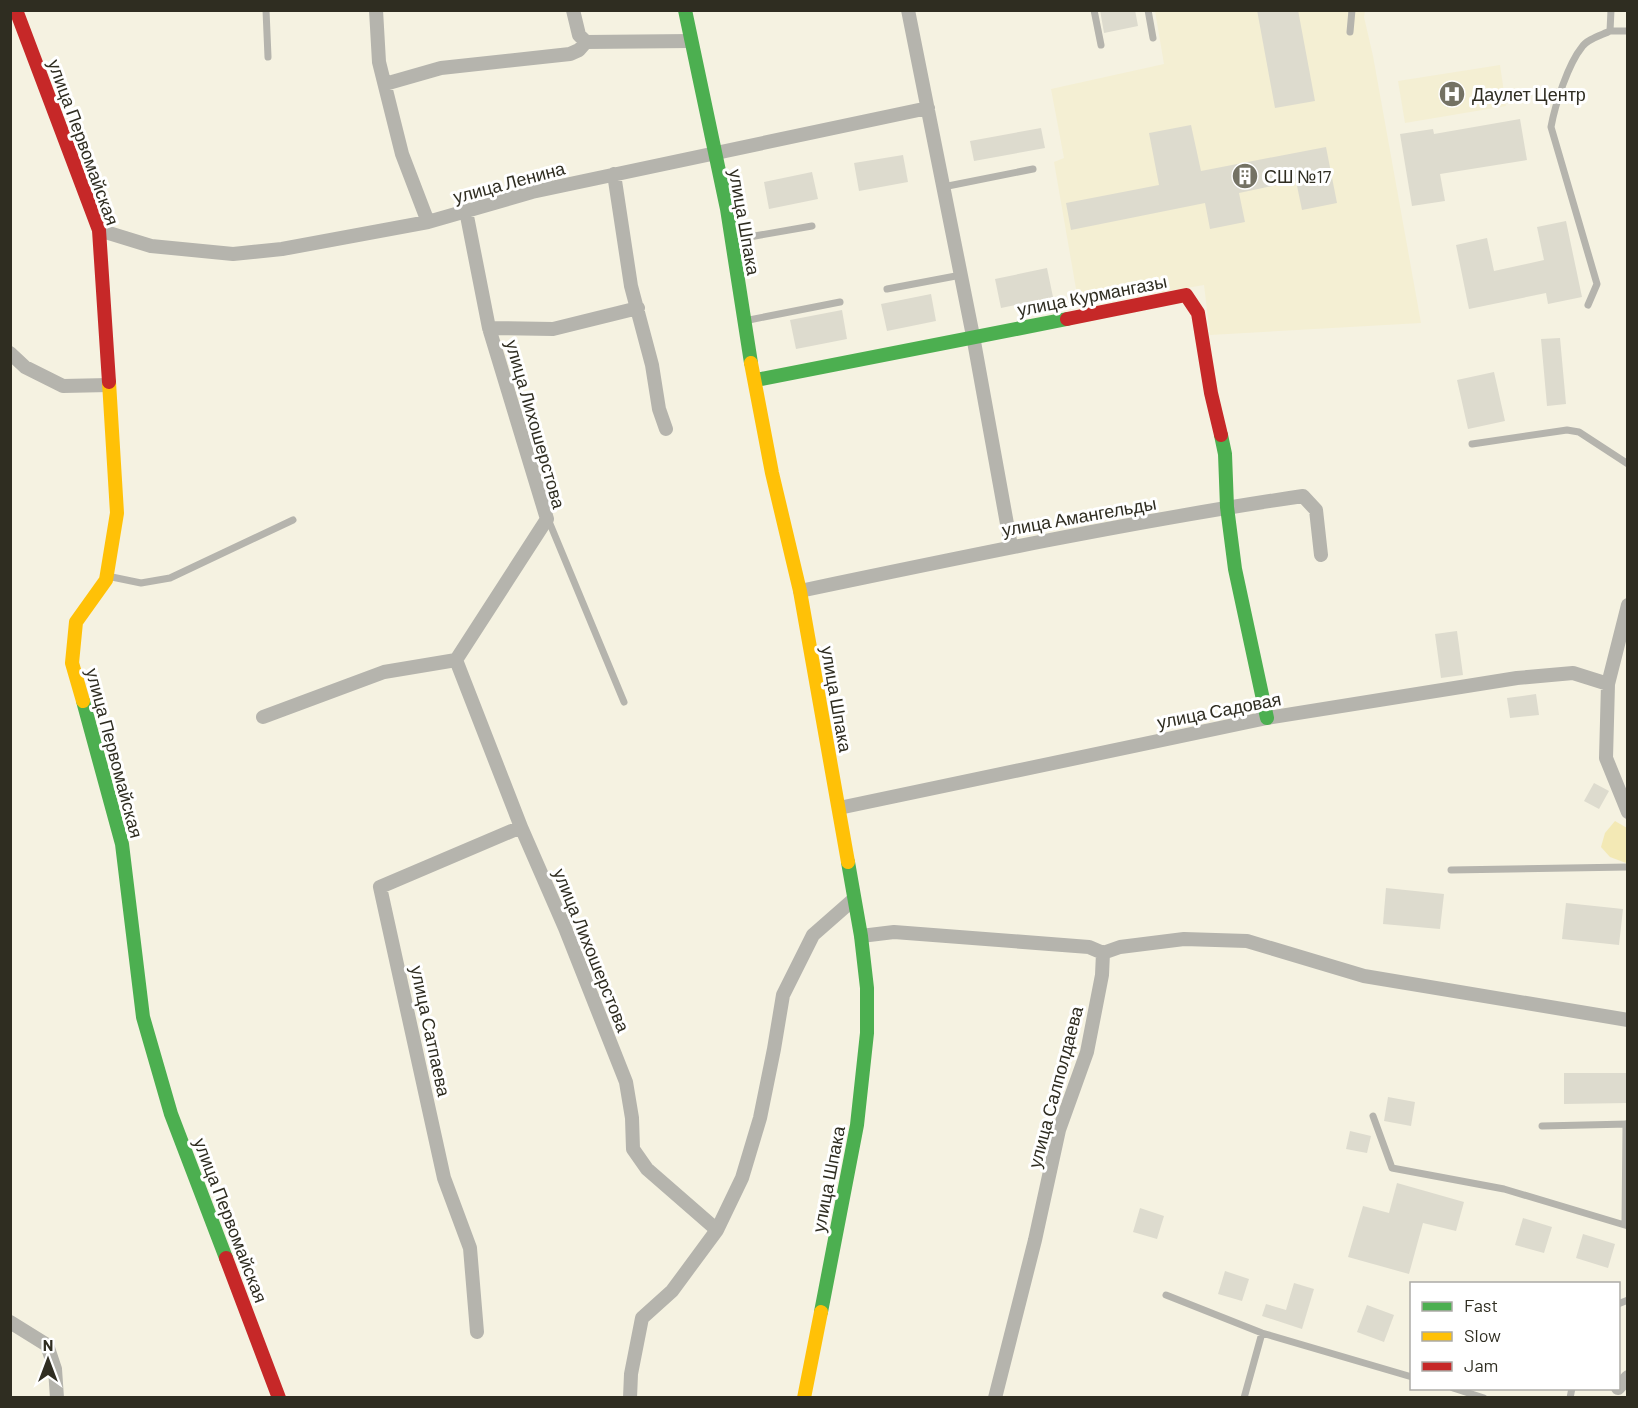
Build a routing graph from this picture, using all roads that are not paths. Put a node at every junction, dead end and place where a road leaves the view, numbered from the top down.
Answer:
1 (16, 10) edge
2 (266, 10) edge
3 (376, 10) edge
4 (573, 10) edge
5 (685, 10) edge
6 (908, 10) edge
7 (1094, 10) edge
8 (1148, 10) edge
9 (1352, 10) edge
10 (1611, 10) edge
11 (1611, 30) junction
12 (1628, 31) edge
13 (1350, 32) dead end
14 (1153, 38) dead end
15 (691, 41) junction
16 (585, 42) junction
17 (1101, 45) dead end
18 (268, 57) dead end
19 (385, 84) junction
20 (928, 108) junction
21 (714, 153) junction
22 (1033, 169) dead end
23 (614, 174) junction
24 (944, 187) junction
25 (466, 211) junction
26 (428, 222) junction
27 (812, 226) dead end
28 (99, 230) junction
29 (732, 240) junction
30 (961, 275) junction
31 (887, 289) dead end
32 (840, 302) dead end
33 (1588, 304) dead end
34 (638, 308) junction
35 (744, 321) junction
36 (489, 328) junction
37 (973, 336) junction
38 (10, 352) edge
39 (756, 380) junction
40 (108, 385) junction
41 (666, 429) dead end
42 (1472, 444) dead end
43 (1628, 464) edge
44 (1227, 507) junction
45 (547, 519) junction
46 (293, 520) dead end
47 (1011, 546) junction
48 (1321, 555) dead end
49 (107, 576) junction
50 (800, 591) junction
51 (1628, 605) edge
52 (456, 660) junction
53 (1608, 684) junction
54 (624, 702) dead end
55 (263, 717) dead end
56 (1267, 718) junction
57 (839, 808) junction
58 (1628, 812) edge
59 (521, 827) junction
60 (1628, 867) edge
61 (1451, 870) dead end
62 (854, 899) junction
63 (861, 936) junction
64 (1103, 952) junction
65 (1628, 1020) edge
66 (1373, 1116) dead end
67 (1627, 1124) edge
68 (1542, 1126) dead end
69 (1626, 1225) edge
70 (717, 1230) junction
71 (1166, 1295) dead end
72 (10, 1322) edge
73 (477, 1332) dead end
74 (1262, 1333) junction
75 (1410, 1376) edge
76 (1456, 1390) edge
77 (57, 1398) edge
78 (279, 1398) edge
79 (630, 1398) edge
80 (804, 1398) edge
81 (995, 1398) edge
82 (1244, 1398) edge
83 (1484, 1398) edge

1 - 28 street, улица Первомайская
2 - 18 lane
3 - 19 street
4 - 16 street
5 - 15 street, улица Шпака
6 - 20 street
7 - 17 lane
8 - 14 lane
9 - 13 lane
10 - 11 lane
11 - 12 lane
11 - 33 lane
15 - 16 street
15 - 21 street, улица Шпака
16 - 19 street
19 - 26 street
20 - 21 street, улица Ленина
20 - 24 street
21 - 23 street, улица Ленина
21 - 29 street, улица Шпака
22 - 24 lane
23 - 25 street, улица Ленина
23 - 34 street
24 - 30 street
25 - 26 street, улица Ленина
25 - 36 street, улица Лихошерстова
26 - 28 street, улица Ленина
27 - 29 lane
28 - 40 street, улица Первомайская
29 - 35 street, улица Шпака
30 - 31 lane
30 - 37 street
32 - 35 lane
34 - 36 street
34 - 41 street
35 - 39 street, улица Шпака
36 - 45 street, улица Лихошерстова
37 - 39 street, улица Курмангазы
37 - 44 street, улица Курмангазы
37 - 47 street
38 - 40 street
39 - 50 street, улица Шпака
40 - 49 street, улица Первомайская
42 - 43 lane
44 - 47 street, улица Амангельды
44 - 48 street, улица Амангельды
44 - 56 street, улица Курмангазы
45 - 52 street, улица Лихошерстова
45 - 54 lane
46 - 49 lane
47 - 50 street, улица Амангельды
49 - 78 street, улица Первомайская
50 - 57 street, улица Шпака
51 - 53 street
52 - 55 street
52 - 59 street, улица Лихошерстова
53 - 56 street, улица Садовая
53 - 58 street
56 - 57 street, улица Садовая
57 - 62 street, улица Шпака
59 - 70 street, улица Лихошерстова
59 - 73 street, улица Сатпаева
60 - 61 lane
62 - 63 street, улица Шпака
62 - 70 street
63 - 64 street
63 - 80 street, улица Шпака
64 - 65 street
64 - 81 street, улица Салполдаева
66 - 69 lane
67 - 68 lane
67 - 69 lane
70 - 79 street
71 - 74 lane
72 - 77 street
74 - 75 lane
74 - 82 lane
76 - 83 lane

